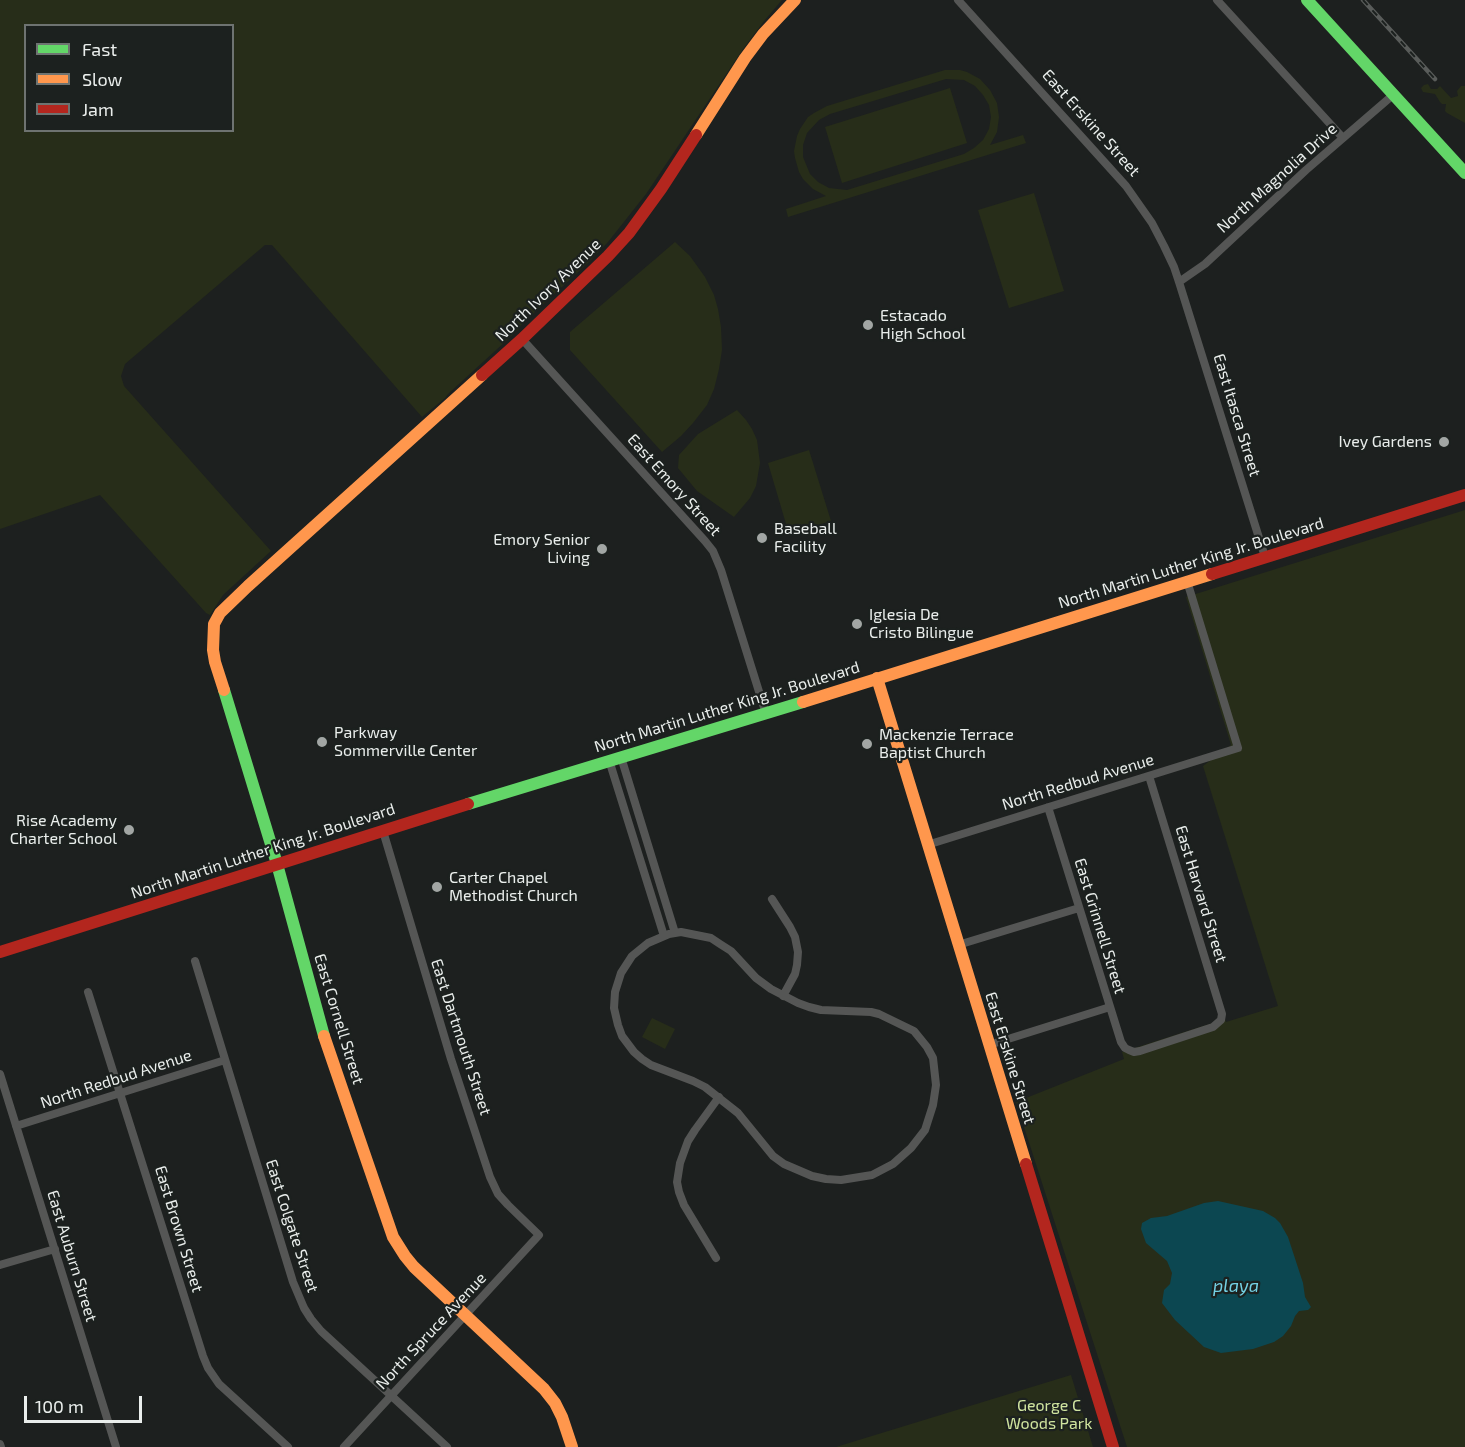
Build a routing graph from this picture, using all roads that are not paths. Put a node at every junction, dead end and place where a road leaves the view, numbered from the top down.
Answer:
1 (795, 0) edge
2 (958, 0) edge
3 (1217, 0) edge
4 (1308, 0) edge
5 (1393, 95) junction
6 (1343, 138) junction
7 (1465, 173) edge
8 (1179, 282) junction
9 (522, 339) junction
10 (1465, 495) edge
11 (1265, 557) junction
12 (276, 561) joint
13 (1187, 581) junction
14 (877, 678) junction
15 (766, 714) junction
16 (615, 759) junction
17 (1149, 776) junction
18 (1048, 807) junction
19 (382, 831) junction
20 (927, 845) junction
21 (277, 864) junction
22 (772, 899) dead end
23 (1079, 908) junction
24 (675, 933) junction
25 (664, 936) junction
26 (958, 945) junction
27 (0, 952) edge
28 (195, 961) dead end
29 (88, 992) dead end
30 (783, 996) junction
31 (1110, 1007) junction
32 (989, 1045) junction
33 (1129, 1050) joint
34 (225, 1060) junction
35 (0, 1074) edge
36 (120, 1093) junction
37 (719, 1097) junction
38 (16, 1126) junction
39 (539, 1235) joint
40 (55, 1249) junction
41 (716, 1258) dead end
42 (0, 1265) edge
43 (466, 1316) junction
44 (392, 1396) junction
45 (116, 1447) edge
46 (288, 1447) edge
47 (344, 1447) edge
48 (447, 1447) edge
49 (572, 1447) edge
50 (1113, 1447) edge

1 - 9 street, North Ivory Avenue
2 - 8 street, East Erskine Street
3 - 6 street
4 - 5 street
5 - 6 street, North Magnolia Drive
5 - 7 street
6 - 8 street, North Magnolia Drive
8 - 11 street, East Itasca Street
9 - 12 street, North Ivory Avenue
9 - 15 street, East Emory Street
10 - 11 street, North Martin Luther King Jr. Boulevard
11 - 13 street, North Martin Luther King Jr. Boulevard
12 - 21 street, East Cornell Street
13 - 14 street, North Martin Luther King Jr. Boulevard
13 - 17 street, North Redbud Avenue
14 - 15 street, North Martin Luther King Jr. Boulevard
14 - 20 street, East Erskine Street
15 - 16 street, North Martin Luther King Jr. Boulevard
16 - 19 street, North Martin Luther King Jr. Boulevard
16 - 24 street
16 - 25 street
17 - 18 street, North Redbud Avenue
17 - 33 street, East Harvard Street
18 - 20 street, North Redbud Avenue
18 - 23 street, East Grinnell Street
19 - 21 street, North Martin Luther King Jr. Boulevard
19 - 39 street, East Dartmouth Street
20 - 26 street, East Erskine Street
21 - 27 street, North Martin Luther King Jr. Boulevard
21 - 43 street, East Cornell Street
22 - 30 street
23 - 26 street
23 - 31 street, East Grinnell Street
24 - 25 street
24 - 30 street
25 - 37 street
26 - 32 street, East Erskine Street
28 - 34 street, East Colgate Street
29 - 36 street, East Brown Street
30 - 37 street
31 - 32 street
31 - 33 street, East Grinnell Street
32 - 50 street, East Erskine Street
34 - 36 street, North Redbud Avenue
34 - 44 street, East Colgate Street
35 - 38 street, East Auburn Street
36 - 38 street, North Redbud Avenue
36 - 46 street, East Brown Street
37 - 41 street
38 - 40 street, East Auburn Street
39 - 43 street, North Spruce Avenue
40 - 42 street
40 - 45 street, East Auburn Street
43 - 44 street, North Spruce Avenue
43 - 49 street, East Cornell Street
44 - 47 street, North Spruce Avenue
44 - 48 street, East Colgate Street

